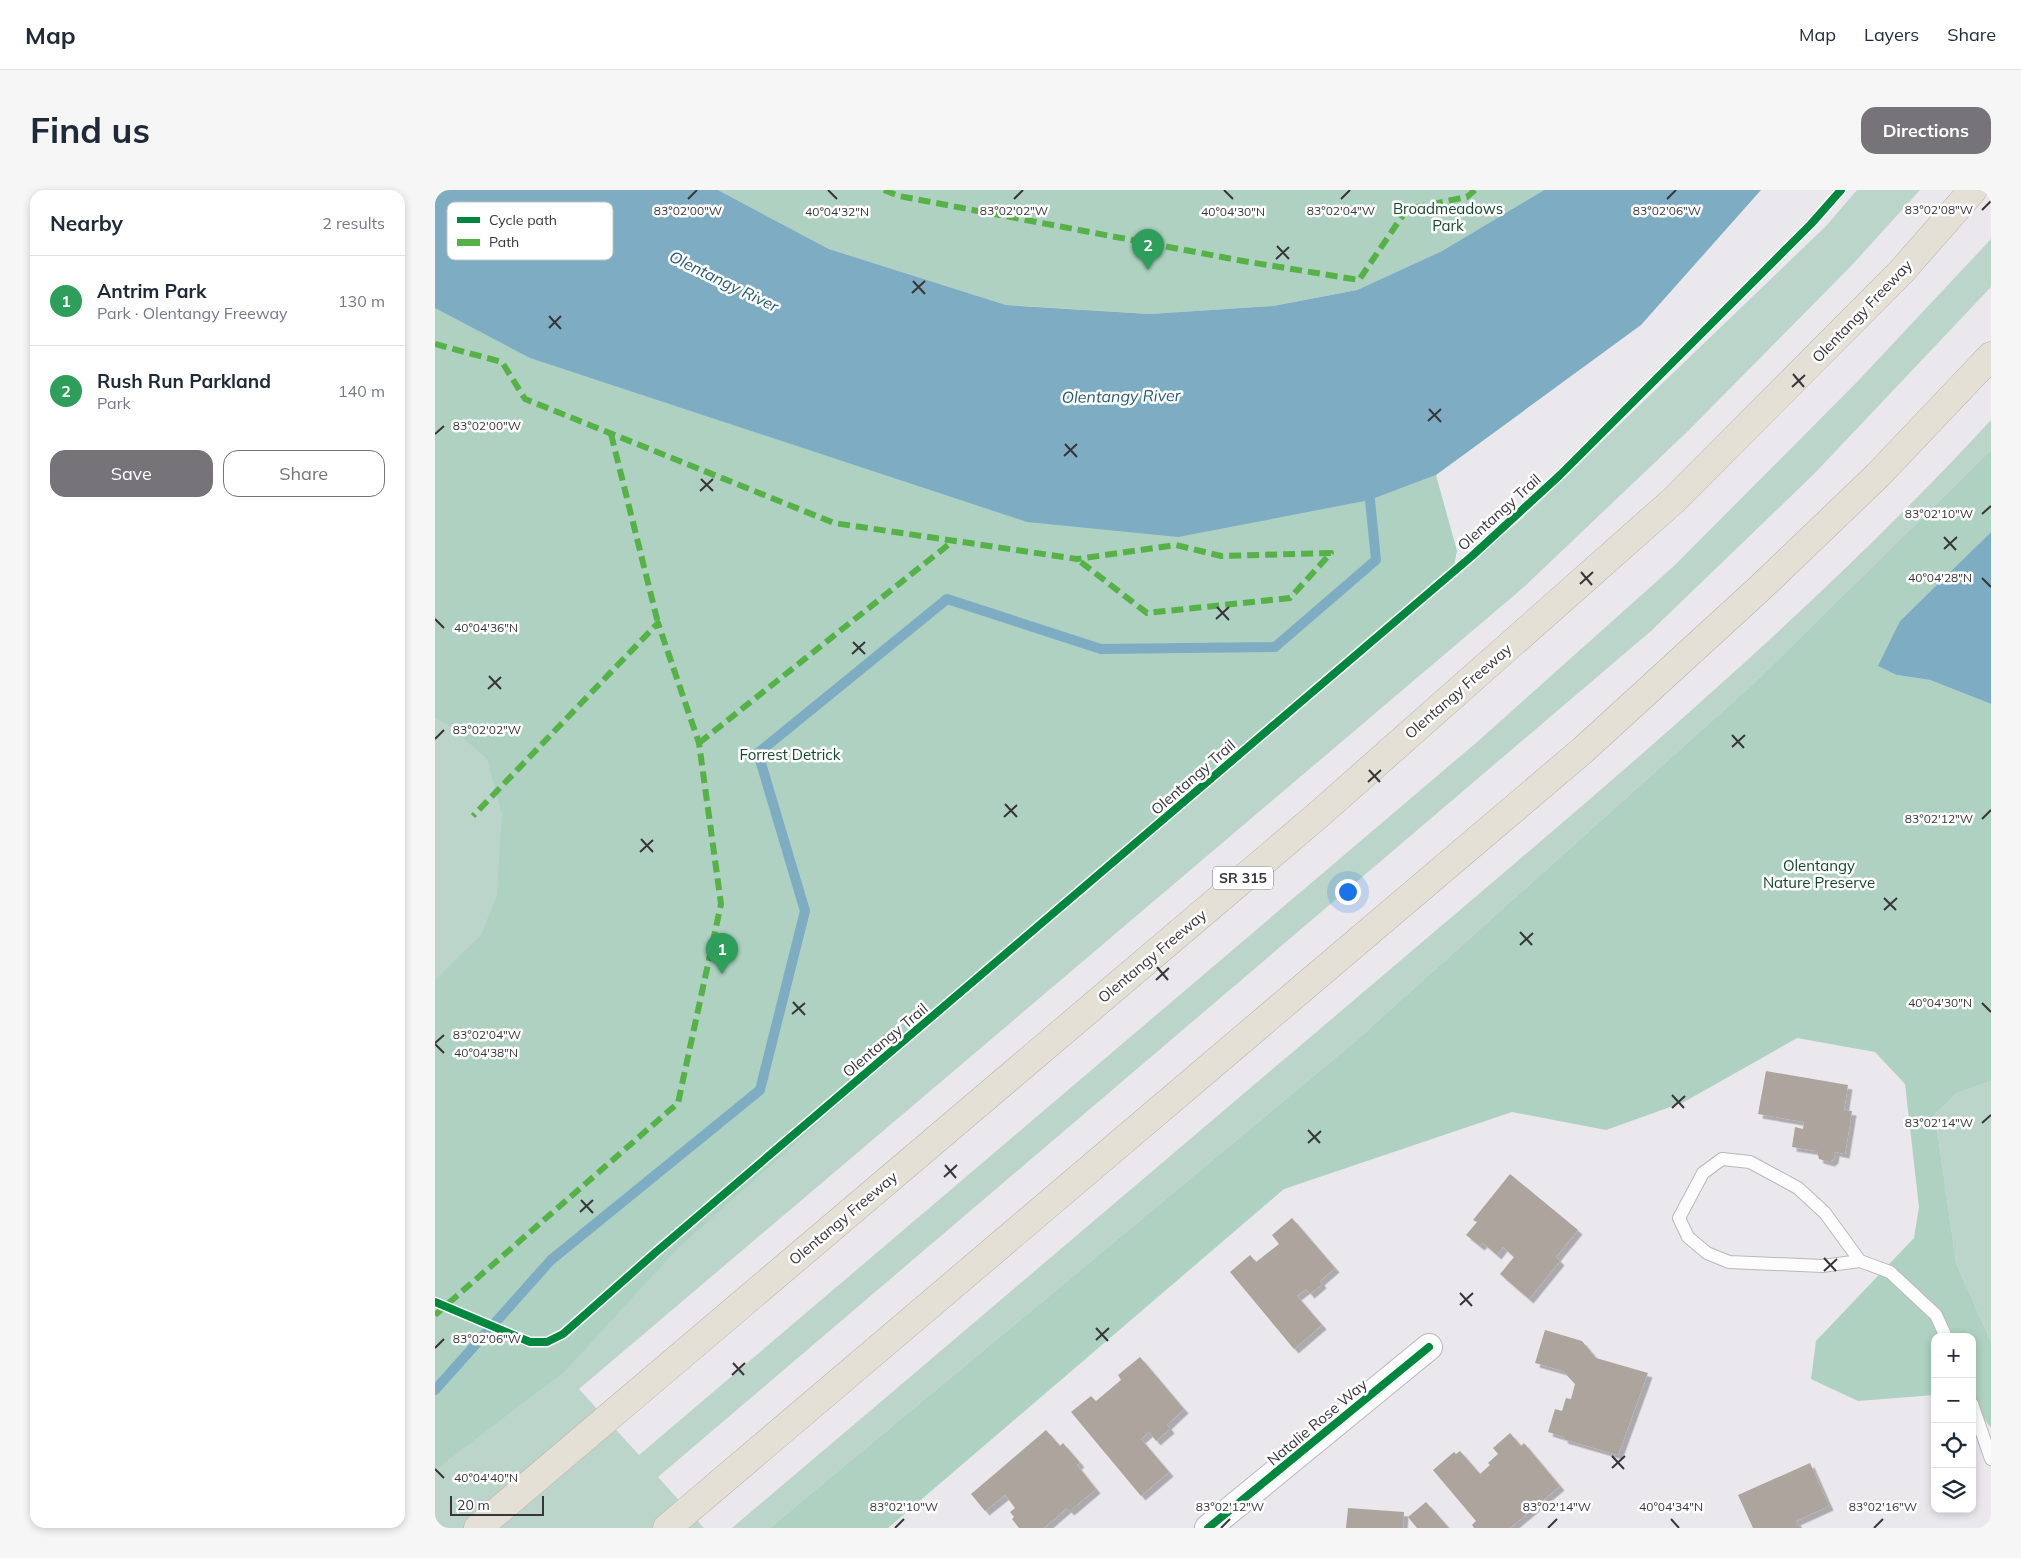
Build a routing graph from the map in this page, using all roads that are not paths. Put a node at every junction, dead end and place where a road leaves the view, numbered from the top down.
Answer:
1 (1973, 190) edge
2 (1991, 356) edge
3 (1860, 1262) junction
4 (1944, 1333) edge
5 (1429, 1347) dead end
6 (1976, 1416) edge
7 (1991, 1459) edge
8 (1220, 1525) edge
9 (478, 1528) edge
10 (667, 1528) edge

1 - 9 highway, Olentangy Freeway / SR 315
2 - 10 highway
3 - 3 lane
3 - 4 lane
5 - 8 street, Natalie Rose Way
6 - 7 lane

